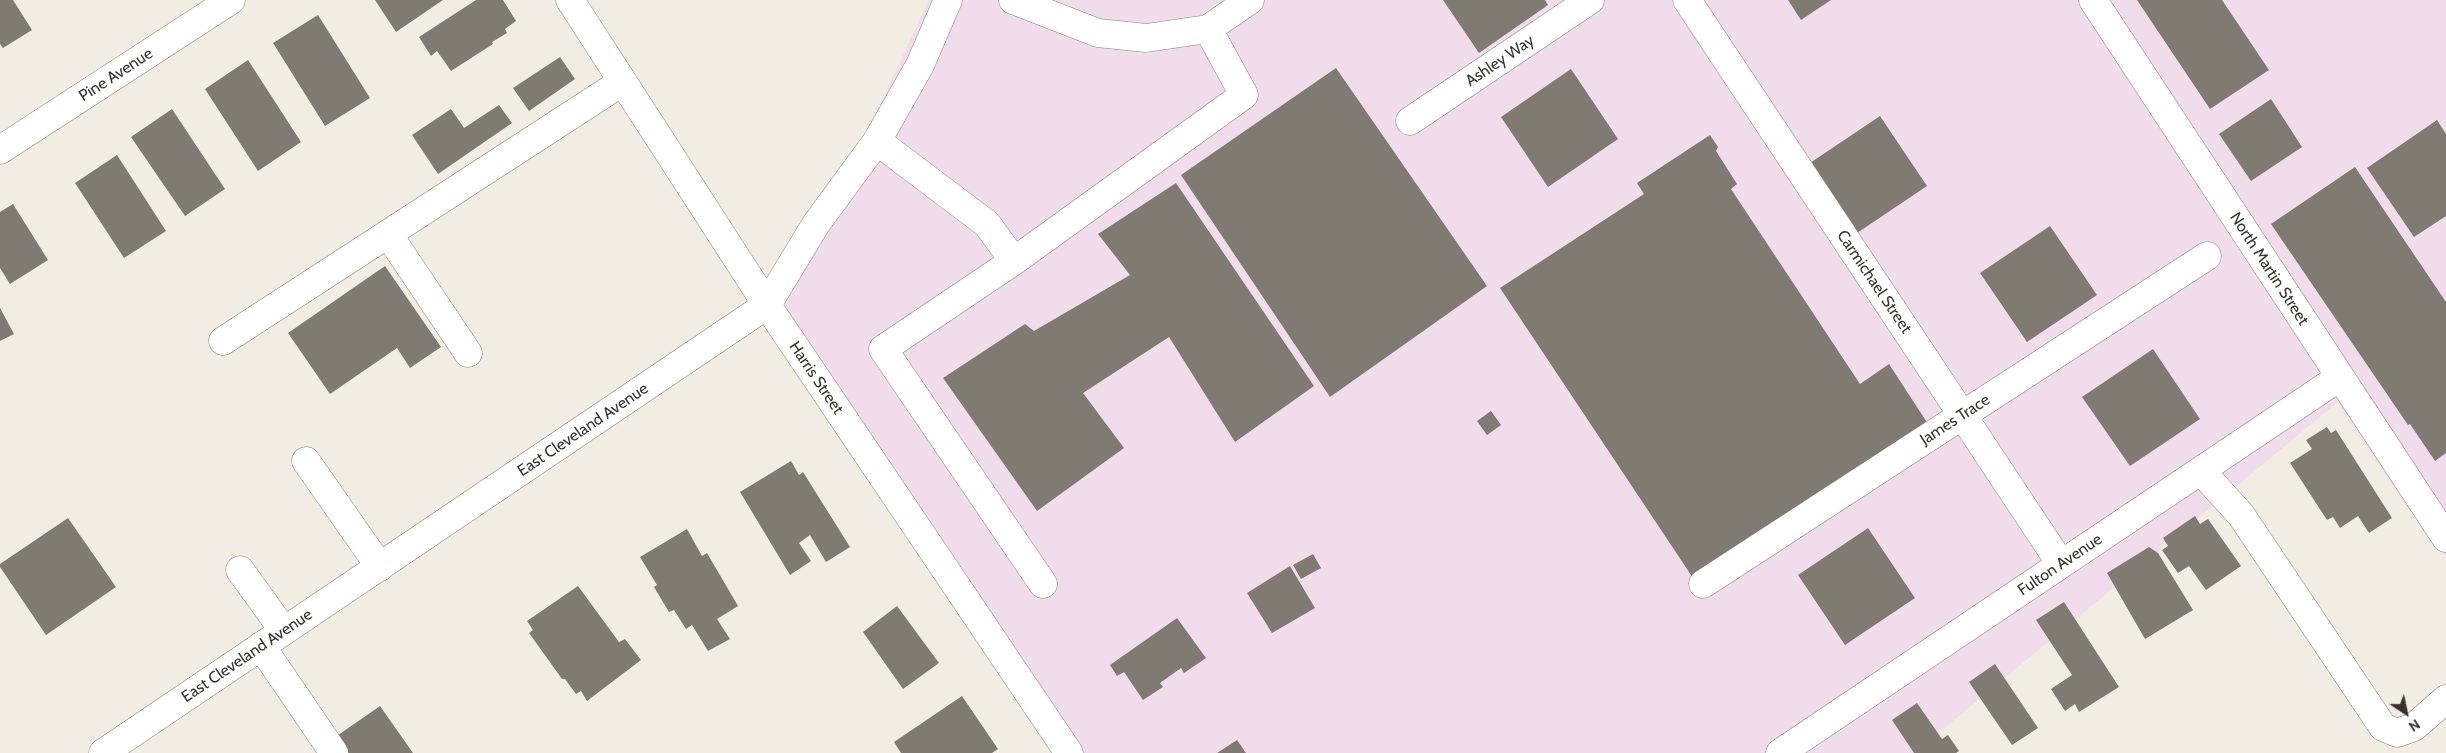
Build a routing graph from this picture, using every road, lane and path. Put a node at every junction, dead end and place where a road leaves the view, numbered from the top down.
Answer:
1 (231, 0) edge
2 (570, 0) edge
3 (948, 0) edge
4 (1013, 0) edge
5 (1250, 0) edge
6 (1590, 0) edge
7 (1686, 0) edge
8 (2093, 0) edge
9 (1208, 29) junction
10 (622, 82) junction
11 (1410, 121) dead end
12 (877, 142) junction
13 (0, 150) edge
14 (388, 234) junction
15 (2206, 256) dead end
16 (1014, 262) junction
17 (767, 305) junction
18 (223, 341) dead end
19 (468, 353) dead end
20 (2340, 377) junction
21 (1962, 416) junction
22 (306, 461) dead end
23 (2200, 470) junction
24 (2442, 522) edge
25 (2061, 564) junction
26 (380, 566) junction
27 (240, 570) dead end
28 (1043, 584) dead end
29 (1703, 584) dead end
30 (284, 631) junction
31 (261, 646) junction
32 (2446, 699) edge
33 (102, 753) edge
34 (334, 753) edge
35 (1069, 753) edge
36 (1780, 753) edge

1 - 13 street, Pine Avenue
2 - 10 street, Harris Street
3 - 12 street, East Cleveland Avenue
4 - 9 street
5 - 9 street
6 - 11 street, Ashley Way
7 - 21 street, Carmichael Street
8 - 20 street, North Martin Street
9 - 16 street
10 - 14 street
10 - 17 street, Harris Street
12 - 16 street
12 - 17 street, East Cleveland Avenue
14 - 18 street
14 - 19 street
15 - 21 street, James Trace
16 - 28 street
17 - 26 street, East Cleveland Avenue
17 - 35 street, Harris Street
20 - 23 street, Fulton Avenue
20 - 24 street, North Martin Street
21 - 25 street, Carmichael Street
21 - 29 street, James Trace
22 - 26 street
23 - 25 street, Fulton Avenue
23 - 32 street
25 - 36 street, Fulton Avenue
26 - 30 street, East Cleveland Avenue
27 - 30 street
30 - 31 street, East Cleveland Avenue
31 - 33 street, East Cleveland Avenue
31 - 34 street

